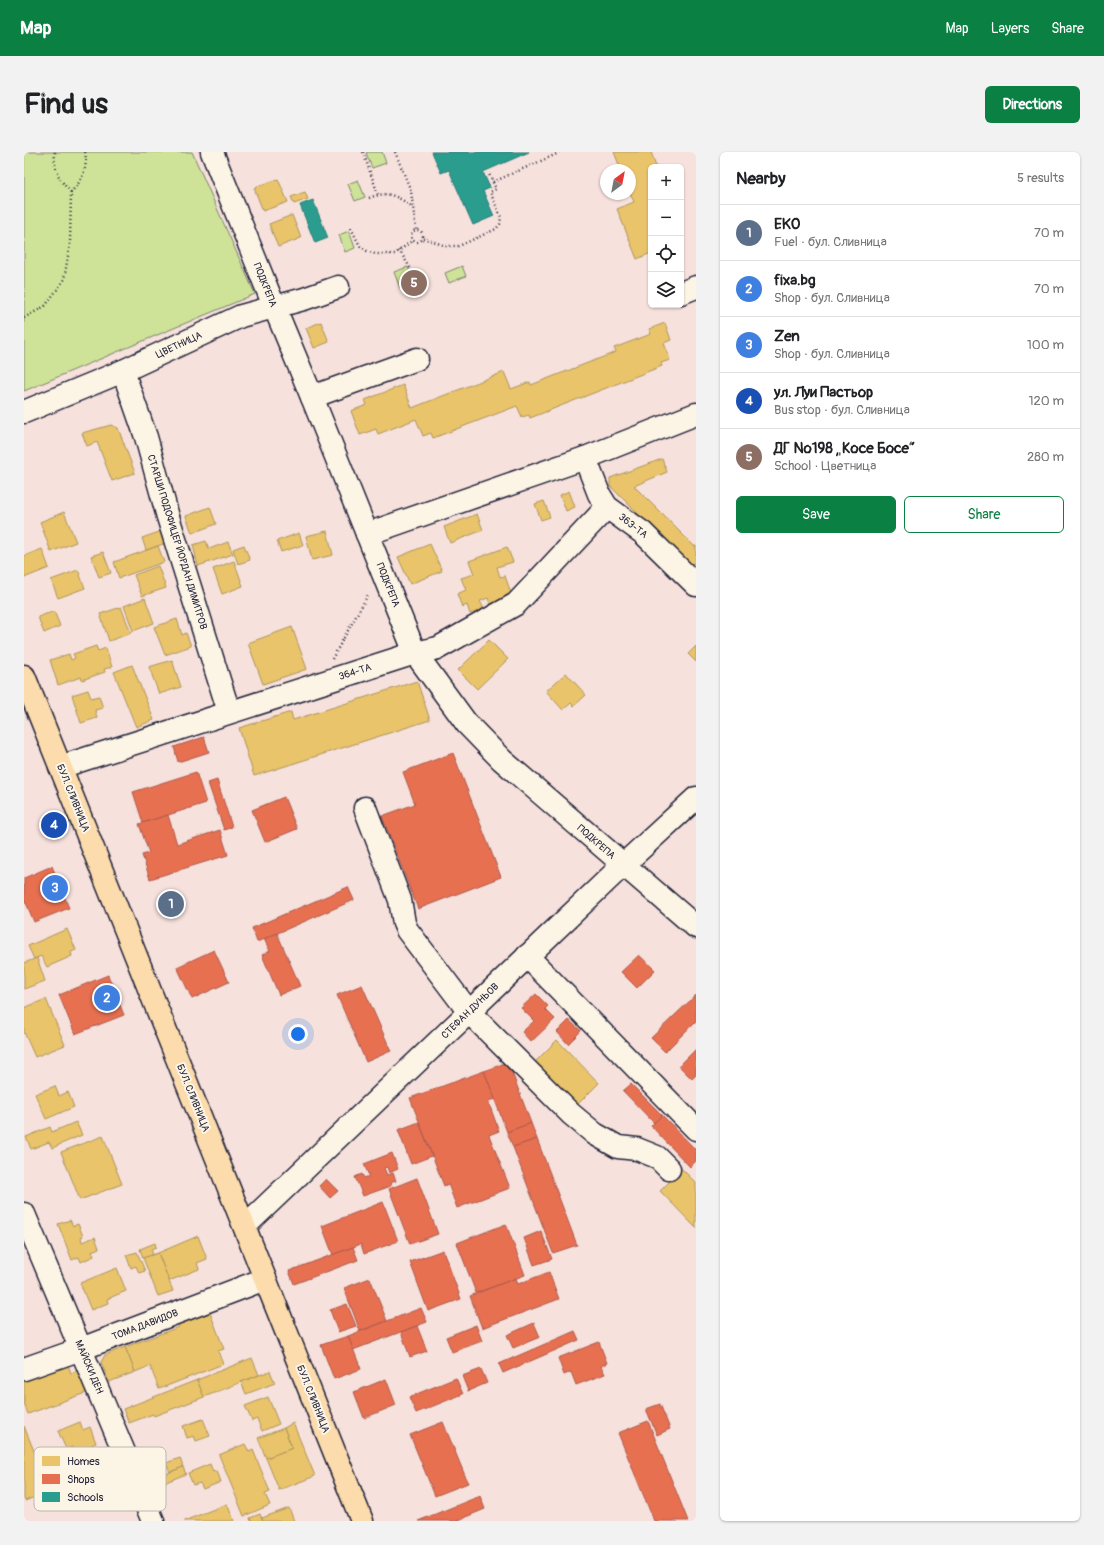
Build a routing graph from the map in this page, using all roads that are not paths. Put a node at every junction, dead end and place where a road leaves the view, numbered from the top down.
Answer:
1 (212, 152) edge
2 (338, 287) dead end
3 (696, 287) edge
4 (684, 292) edge
5 (274, 306) junction
6 (417, 359) dead end
7 (123, 371) junction
8 (312, 397) junction
9 (24, 412) edge
10 (696, 414) edge
11 (585, 458) junction
12 (607, 507) junction
13 (367, 534) junction
14 (696, 585) edge
15 (415, 653) junction
16 (24, 676) edge
17 (29, 702) edge
18 (229, 712) junction
19 (60, 767) junction
20 (696, 798) edge
21 (365, 808) dead end
22 (622, 865) junction
23 (696, 927) edge
24 (527, 956) junction
25 (469, 1012) junction
26 (696, 1129) edge
27 (669, 1169) dead end
28 (24, 1214) edge
29 (245, 1226) junction
30 (265, 1279) junction
31 (81, 1349) junction
32 (24, 1369) edge
33 (122, 1447) edge
34 (149, 1511) edge
35 (153, 1521) edge
36 (362, 1521) edge

1 - 5 street, ПОДКРЕПА
2 - 5 street, ЦВЕТНИЦА
3 - 4 street
5 - 7 street, ЦВЕТНИЦА
5 - 8 street, ПОДКРЕПА
6 - 8 street
7 - 9 street, ЦВЕТНИЦА
7 - 18 street, СТАРШИ ПОДОФИЦЕР ЙОРДАН ДИМИТРОВ
8 - 13 street, ПОДКРЕПА
10 - 11 street
11 - 12 street, 363-ТА
11 - 13 street
12 - 14 street, 363-ТА
12 - 15 street, 364-ТА
13 - 15 street, ПОДКРЕПА
15 - 18 street, 364-ТА
15 - 22 street, ПОДКРЕПА
16 - 17 main road, БУЛ. СЛИВНИЦА
17 - 19 main road, БУЛ. СЛИВНИЦА
18 - 19 street, 364-ТА
19 - 29 main road, БУЛ. СЛИВНИЦА
20 - 22 street, СТЕФАН ДУНЬОВ
21 - 25 street
22 - 23 street, ПОДКРЕПА
22 - 24 street, СТЕФАН ДУНЬОВ
24 - 25 street, СТЕФАН ДУНЬОВ
24 - 26 street
25 - 27 street
25 - 29 street, СТЕФАН ДУНЬОВ
28 - 31 street, МАЙСКИ ДЕН
29 - 30 main road, БУЛ. СЛИВНИЦА
30 - 31 street, ТОМА ДАВИДОВ
30 - 36 main road, БУЛ. СЛИВНИЦА
31 - 32 street, ТОМА ДАВИДОВ
31 - 33 street, МАЙСКИ ДЕН
34 - 35 street, МАЙСКИ ДЕН

